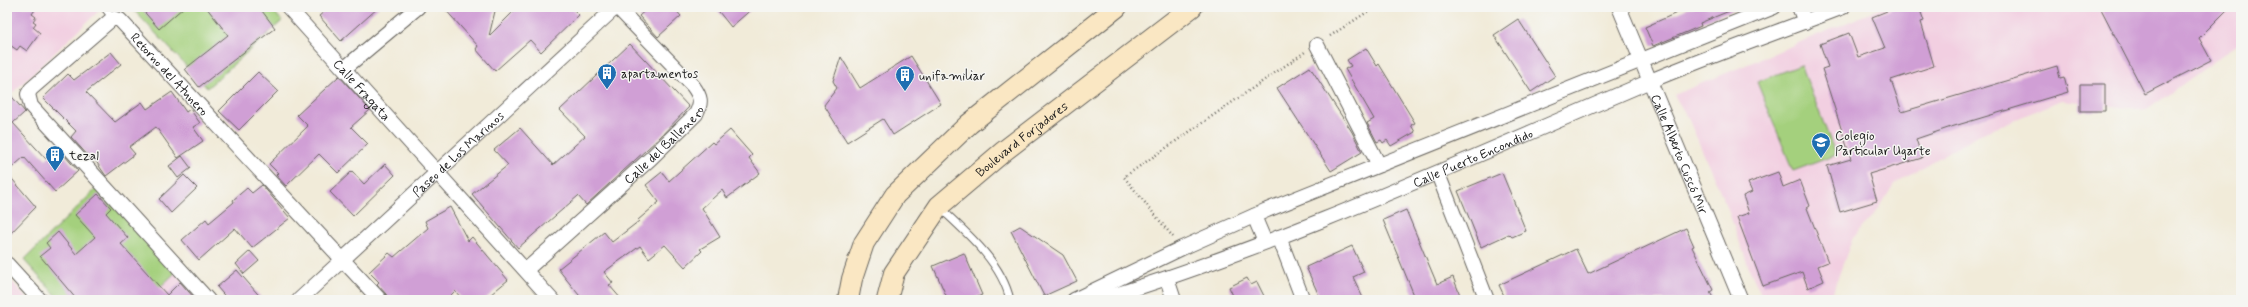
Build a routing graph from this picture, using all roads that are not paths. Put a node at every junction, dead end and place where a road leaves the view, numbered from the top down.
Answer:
1 (288, 7) edge
2 (418, 7) edge
3 (616, 7) edge
4 (1116, 7) edge
5 (1192, 7) edge
6 (1620, 7) edge
7 (1774, 7) edge
8 (1799, 7) edge
9 (1843, 7) edge
10 (108, 12) edge
11 (1805, 22) junction
12 (1317, 45) road end
13 (1642, 60) junction
14 (346, 68) junction
15 (1650, 81) junction
16 (1379, 165) junction
17 (437, 170) junction
18 (1438, 174) junction
19 (939, 206) junction
20 (1254, 216) junction
21 (1279, 237) junction
22 (1265, 242) junction
23 (343, 259) junction
24 (7, 264) edge
25 (526, 270) junction
26 (1167, 279) junction
27 (1008, 299) edge
28 (40, 300) edge
29 (208, 300) edge
30 (299, 300) edge
31 (380, 300) edge
32 (552, 300) edge
33 (848, 300) edge
34 (888, 300) edge
35 (1074, 300) edge
36 (1099, 300) edge
37 (1174, 300) edge
38 (1303, 300) edge
39 (1487, 300) edge
40 (1740, 300) edge

1 - 14 street, Calle Fragata
2 - 14 street
3 - 17 street, Paseo de Los Marinos
3 - 25 street, Calle del Ballenero
4 - 33 main road
5 - 19 main road, Boulevard Forjadores
6 - 13 street, Calle Alberto Cuscó Mir
7 - 13 street, Calle Puerto Encondido
8 - 11 street
9 - 11 street, Calle Puerto Encondido
10 - 23 street, Retorno del Atunero
10 - 29 street, Retorno del Atunero
11 - 15 street, Calle Puerto Encondido
12 - 16 street
13 - 15 street, Calle Alberto Cuscó Mir
13 - 16 street, Calle Puerto Encondido
14 - 17 street, Calle Fragata
15 - 18 street, Calle Puerto Encondido
15 - 40 street, Calle Alberto Cuscó Mir
16 - 20 street, Calle Puerto Encondido
17 - 23 street, Paseo de Los Marinos
17 - 25 street, Calle Fragata
18 - 21 street, Calle Puerto Encondido
18 - 39 street
19 - 27 lane
19 - 34 main road, Boulevard Forjadores
20 - 22 street
20 - 35 street, Calle Puerto Encondido
21 - 22 street, Calle Puerto Encondido
21 - 38 street
22 - 26 street, Calle Puerto Encondido
23 - 30 street, Paseo de Los Marinos
23 - 31 street, Retorno del Atunero
24 - 28 street
25 - 32 street, Calle Fragata
26 - 36 street, Calle Puerto Encondido
26 - 37 street

